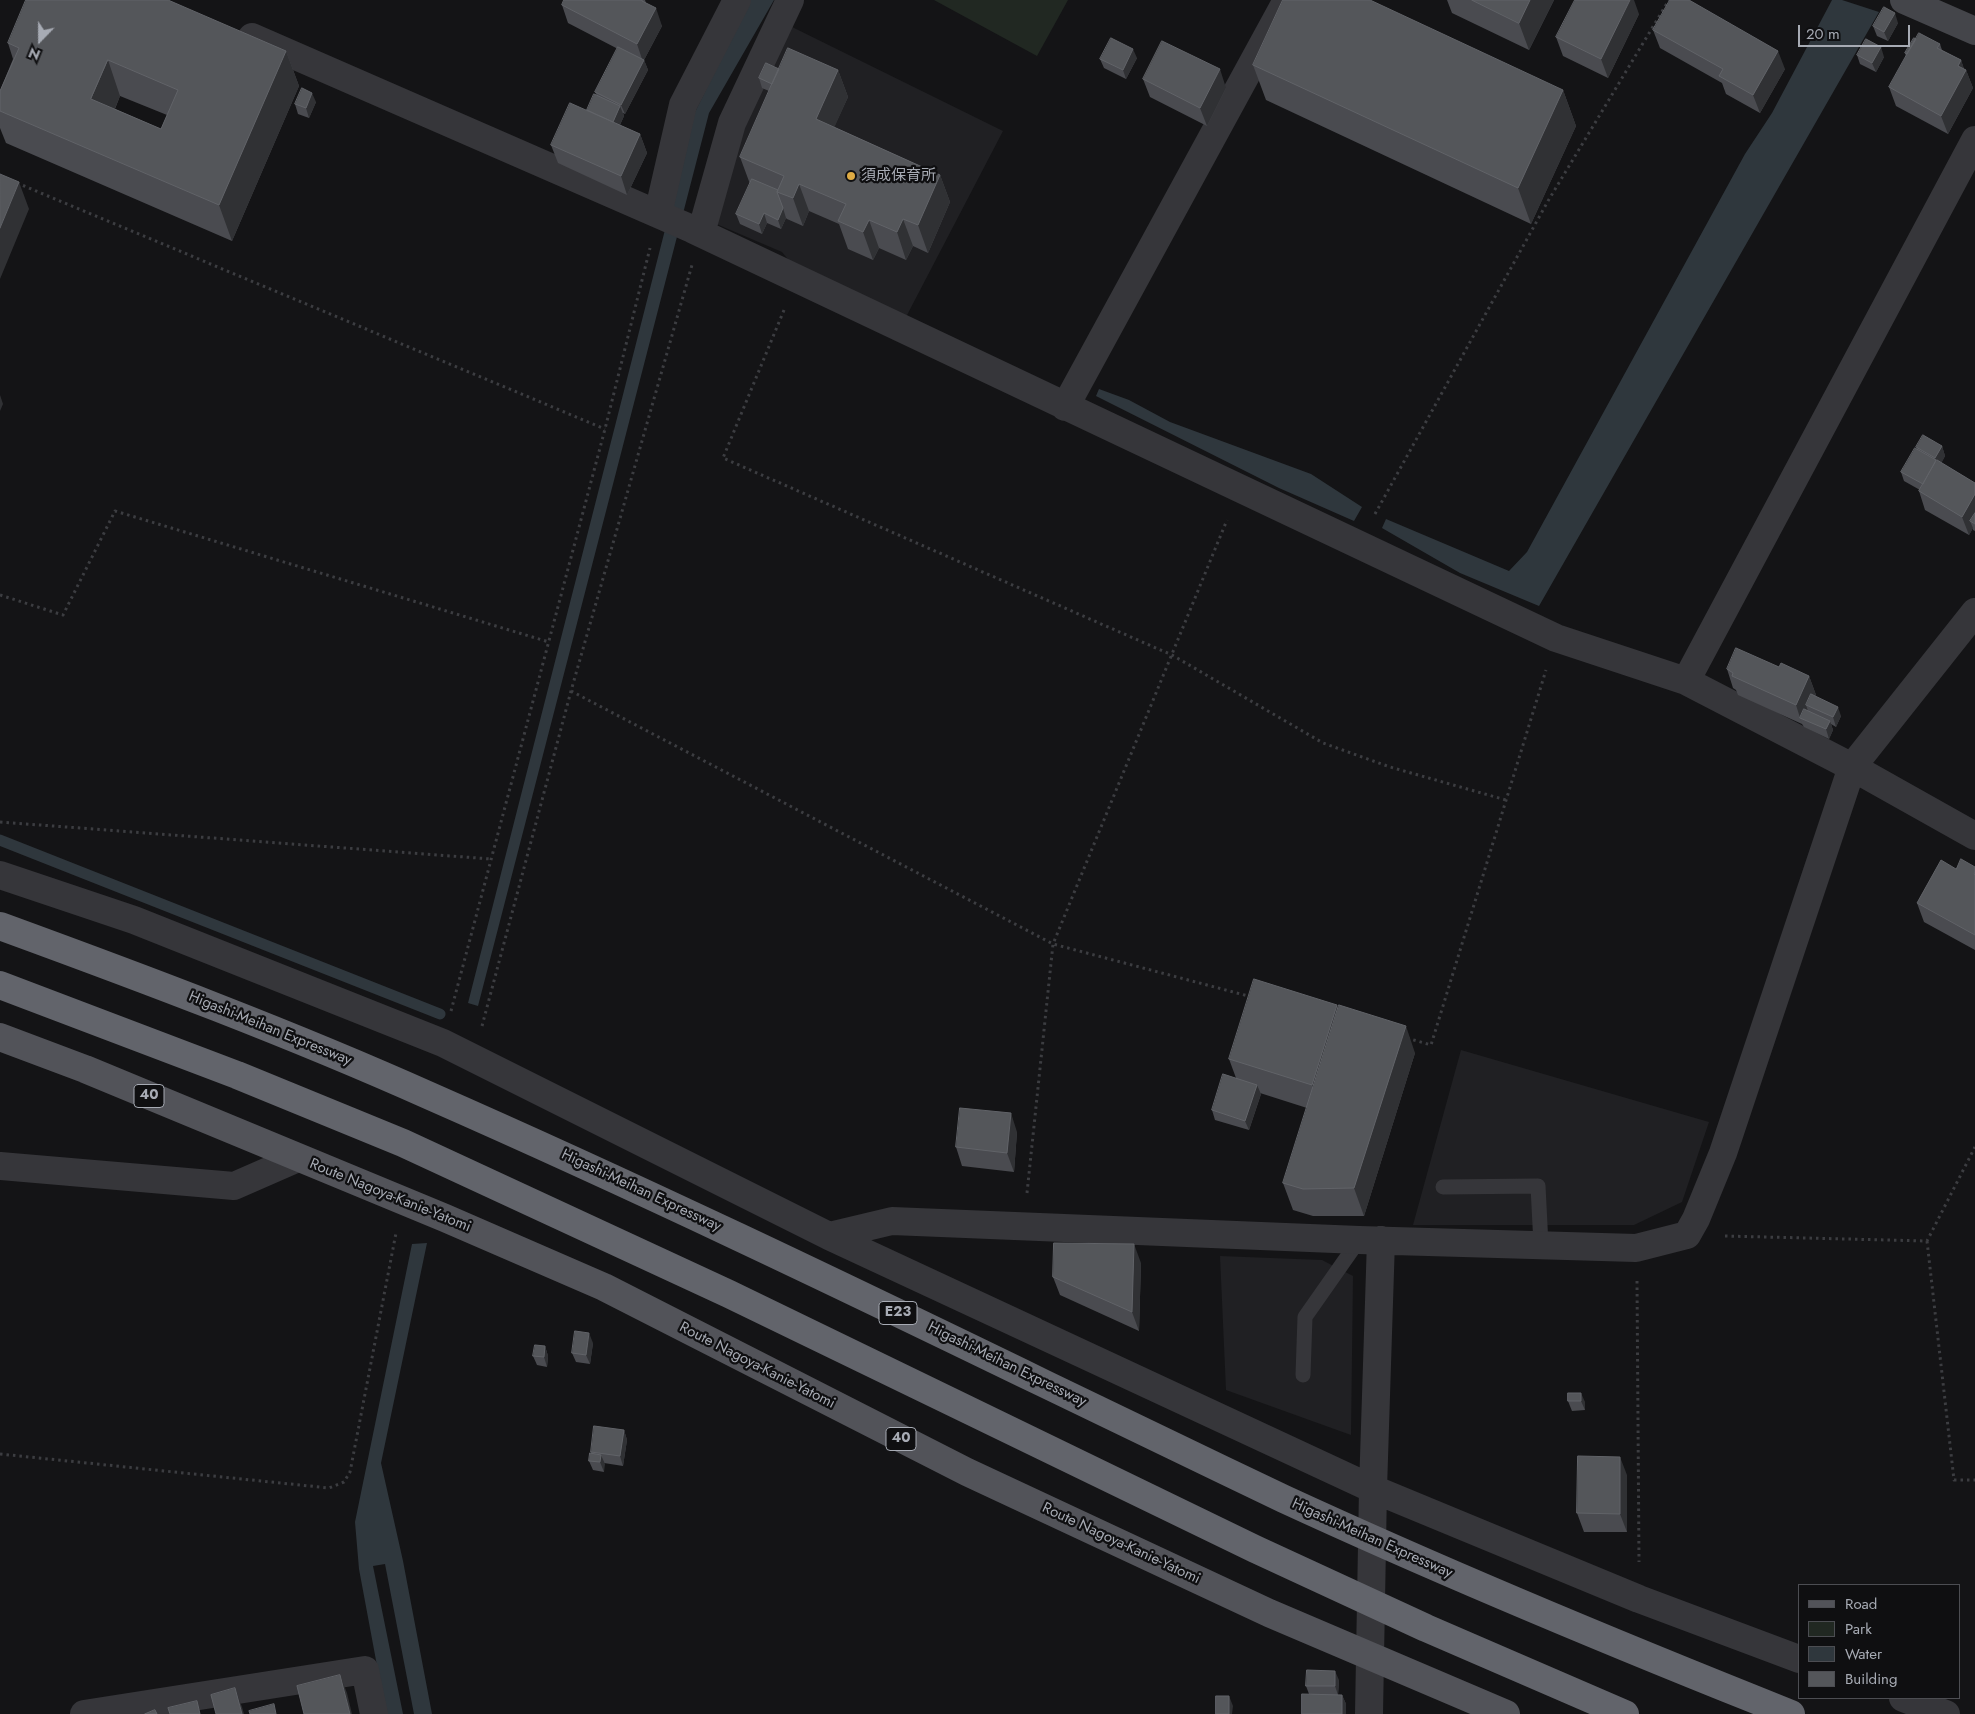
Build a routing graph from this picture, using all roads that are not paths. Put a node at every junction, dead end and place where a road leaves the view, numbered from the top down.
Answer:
1 (736, 0) edge
2 (790, 0) edge
3 (1287, 0) edge
4 (1904, 0) edge
5 (231, 28) edge
6 (1975, 31) edge
7 (1975, 140) edge
8 (662, 215) junction
9 (696, 231) junction
10 (1065, 407) junction
11 (1975, 612) edge
12 (1686, 681) junction
13 (1852, 767) junction
14 (1975, 836) edge
15 (0, 875) edge
16 (0, 926) edge
17 (0, 986) edge
18 (0, 1037) edge
19 (298, 1158) junction
20 (0, 1166) edge
21 (1442, 1187) dead end
22 (830, 1236) junction
23 (1370, 1240) junction
24 (1541, 1245) junction
25 (1302, 1375) dead end
26 (1373, 1489) junction
27 (1369, 1656) junction
28 (1798, 1659) edge
29 (1906, 1699) edge
30 (84, 1714) edge
31 (374, 1714) edge
32 (1369, 1714) edge
33 (1506, 1714) edge
34 (1625, 1714) edge
35 (1791, 1714) edge
36 (1946, 1714) edge

1 - 8 street
2 - 9 street
3 - 10 street
4 - 6 main road
5 - 8 street
7 - 12 street
8 - 9 street
9 - 10 street
10 - 12 street
11 - 13 street
12 - 13 street
13 - 14 street
13 - 24 street
15 - 22 street
16 - 35 highway, Higashi-Meihan Expressway / E23, bridge
17 - 34 highway, bridge
18 - 19 main road, Route Nagoya-Kanie-Yatomi / 40
19 - 20 street
19 - 27 main road, Route Nagoya-Kanie-Yatomi / 40
21 - 24 lane
22 - 23 street
22 - 26 street
23 - 24 street
23 - 25 lane
23 - 26 street
26 - 27 street
26 - 28 street
27 - 32 street
27 - 33 main road, Route Nagoya-Kanie-Yatomi / 40
29 - 36 street
30 - 31 street

